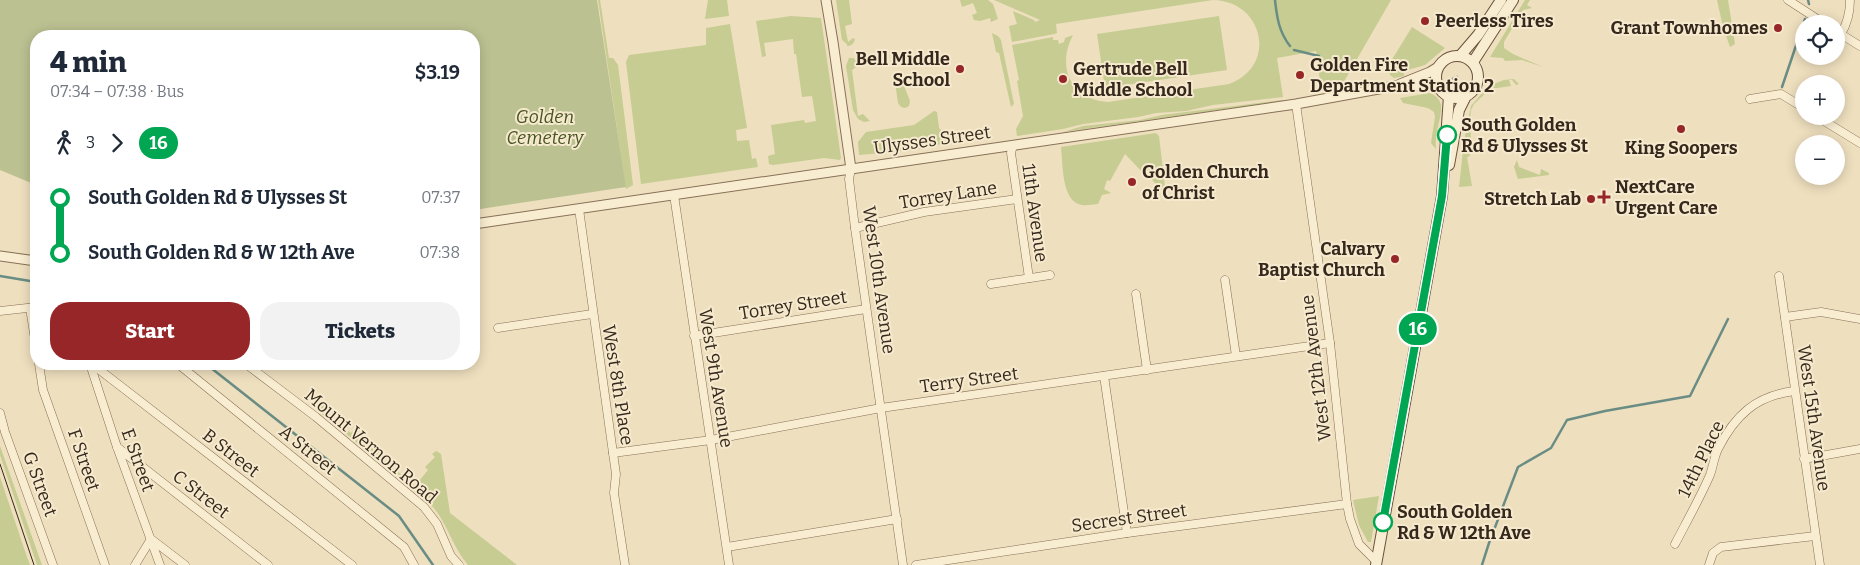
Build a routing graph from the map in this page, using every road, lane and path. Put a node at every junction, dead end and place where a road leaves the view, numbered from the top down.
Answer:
1 (826, 0) edge
2 (1501, 0) edge
3 (1513, 0) edge
4 (1788, 0) edge
5 (1850, 0) edge
6 (1811, 15) edge
7 (1845, 21) edge
8 (1845, 37) edge
9 (1860, 46) edge
10 (1460, 56) junction
11 (1473, 62) junction
12 (1438, 67) junction
13 (1395, 86) junction
14 (1440, 89) junction
15 (1449, 96) junction
16 (1466, 96) junction
17 (1750, 99) dead end
18 (1795, 103) edge
19 (1296, 104) junction
20 (1831, 125) edge
21 (1860, 143) edge
22 (1012, 149) junction
23 (851, 169) junction
24 (1444, 183) junction
25 (674, 195) junction
26 (1017, 199) junction
27 (579, 209) junction
28 (480, 223) edge
29 (854, 228) junction
30 (0, 256) edge
31 (30, 260) edge
32 (1050, 275) dead end
33 (1779, 276) dead end
34 (1029, 278) junction
35 (1226, 280) dead end
36 (991, 284) dead end
37 (1136, 294) dead end
38 (30, 308) edge
39 (866, 309) junction
40 (0, 311) edge
41 (592, 314) junction
42 (1784, 317) junction
43 (1860, 320) edge
44 (498, 328) dead end
45 (694, 336) junction
46 (1330, 343) junction
47 (1236, 356) junction
48 (40, 370) edge
49 (93, 370) edge
50 (99, 370) edge
51 (185, 370) edge
52 (254, 370) edge
53 (1147, 370) junction
54 (1104, 376) junction
55 (1794, 391) junction
56 (880, 408) junction
57 (0, 413) edge
58 (711, 440) junction
59 (117, 447) junction
60 (1860, 449) edge
61 (613, 453) junction
62 (1804, 459) junction
63 (1347, 504) junction
64 (897, 520) junction
65 (1127, 533) junction
66 (1815, 536) junction
67 (151, 539) junction
68 (1675, 544) dead end
69 (727, 547) junction
70 (1376, 563) edge
71 (1709, 564) edge
72 (53, 565) edge
73 (106, 565) edge
74 (136, 565) edge
75 (160, 565) edge
76 (185, 565) edge
77 (268, 565) edge
78 (352, 565) edge
79 (414, 565) edge
80 (459, 565) edge
81 (625, 565) edge
82 (729, 565) edge
83 (903, 565) edge
84 (916, 565) edge
85 (1820, 565) edge

1 - 23 street, West 10th Avenue
2 - 10 main road
3 - 11 main road
4 - 6 street
5 - 7 street
8 - 9 street
10 - 11 main road
10 - 12 main road
11 - 16 main road
12 - 13 street, Ulysses Street
12 - 14 main road
13 - 14 street, Ulysses Street
13 - 19 street, Ulysses Street
14 - 15 main road
15 - 16 main road
15 - 24 main road
16 - 24 main road
17 - 18 street
19 - 22 street, Ulysses Street
19 - 46 street, West 12th Avenue
20 - 21 street
22 - 23 street, Ulysses Street
22 - 26 street, 11th Avenue
23 - 25 street, Ulysses Street
23 - 29 street, West 10th Avenue
24 - 70 main road
25 - 27 street, Ulysses Street
25 - 45 street, West 9th Avenue
26 - 29 street, Torrey Lane
26 - 34 street, 11th Avenue
27 - 28 street, Ulysses Street
27 - 41 street, West 8th Place
29 - 39 street, West 10th Avenue
30 - 31 street
32 - 34 street
33 - 42 street, West 15th Avenue
34 - 36 street
35 - 47 street
37 - 53 street
38 - 40 street
39 - 45 street, Torrey Street
39 - 56 street, West 10th Avenue
41 - 44 street
41 - 61 street, West 8th Place
42 - 43 street
42 - 55 street, West 15th Avenue
45 - 58 street, West 9th Avenue
46 - 47 street, Terry Street
46 - 63 street, West 12th Avenue
47 - 53 street, Terry Street
48 - 73 street, F Street
49 - 59 street, E Street
50 - 78 street, B Street
51 - 79 street, A Street
52 - 80 street, Mount Vernon Road
53 - 54 street, Terry Street
54 - 56 street, Terry Street
54 - 65 street
55 - 62 street, West 15th Avenue
55 - 68 street, 14th Place
56 - 58 street, Terry Street
56 - 64 street, West 10th Avenue
57 - 72 street, G Street
58 - 61 street, Terry Street
58 - 69 street, West 9th Avenue
59 - 67 street, E Street
59 - 77 street, C Street
60 - 62 street
61 - 81 street, West 8th Place
62 - 66 street, West 15th Avenue
63 - 65 street, Secrest Street
63 - 70 street, West 12th Avenue
64 - 69 street
64 - 83 street, West 10th Avenue
65 - 84 street, Secrest Street
66 - 71 street
66 - 85 street, West 15th Avenue
67 - 74 street
67 - 75 street, E Street
67 - 76 street
69 - 82 street, West 9th Avenue

